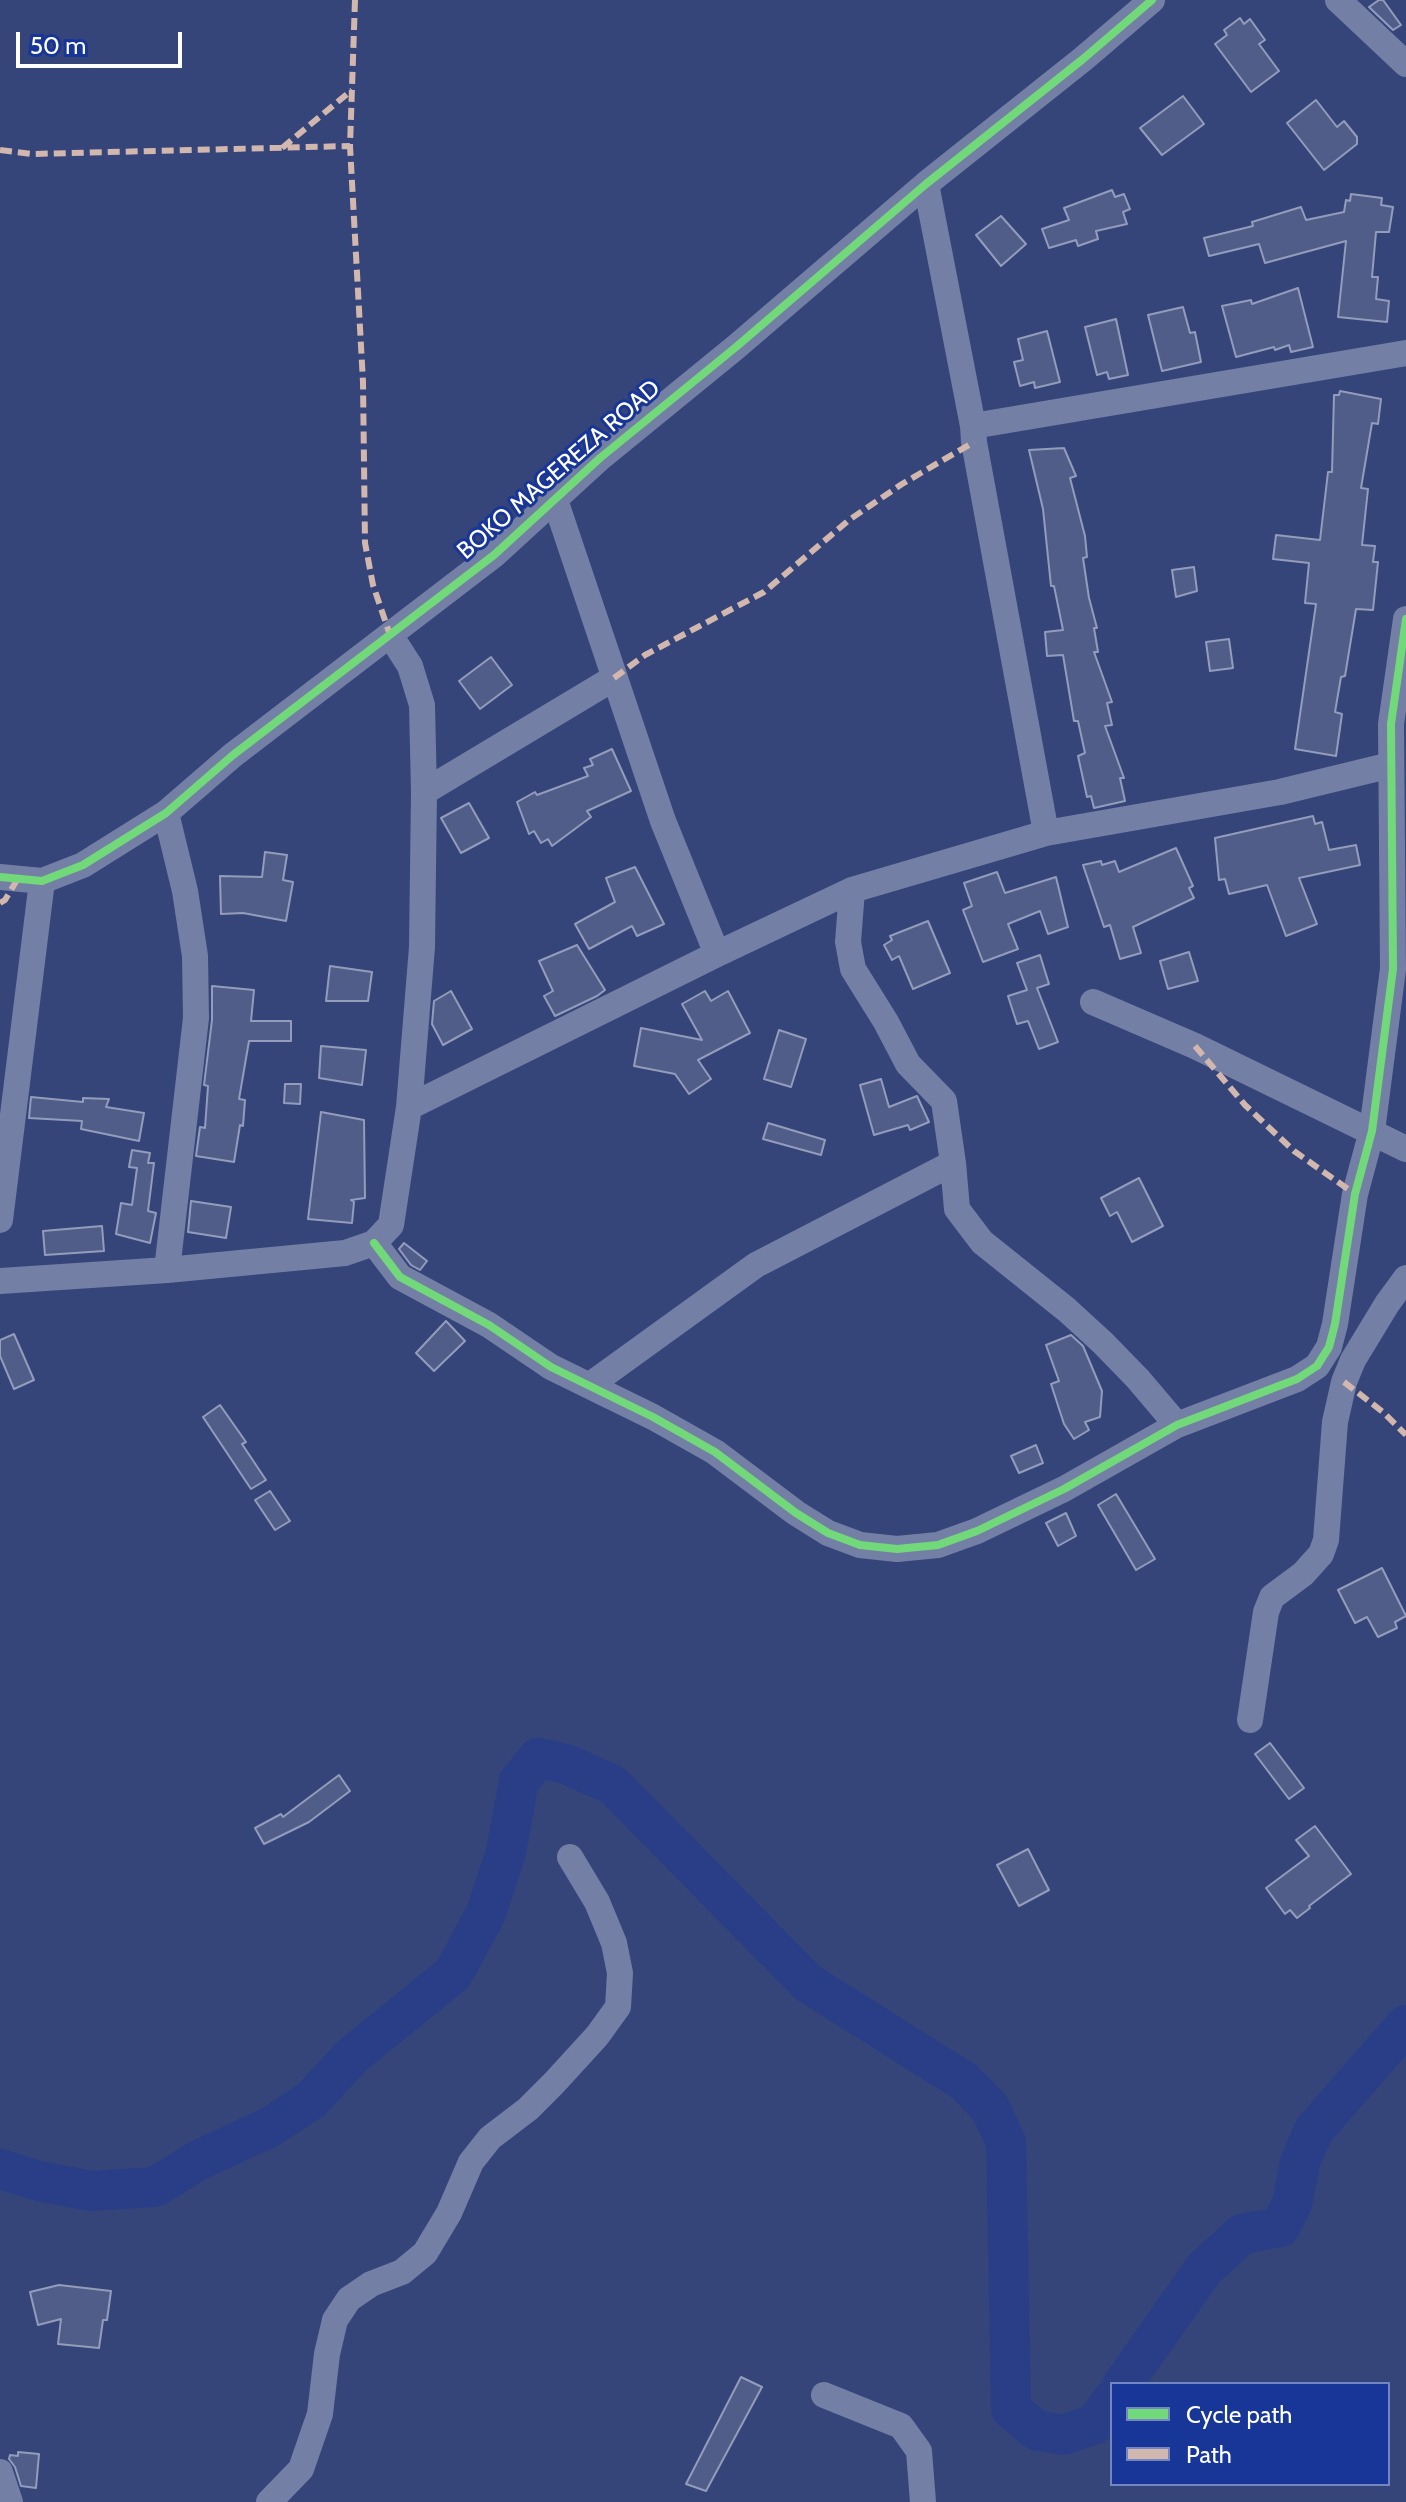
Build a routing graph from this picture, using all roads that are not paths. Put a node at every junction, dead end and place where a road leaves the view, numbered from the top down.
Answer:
1 (1152, 0) edge
2 (1338, 0) edge
3 (1406, 64) edge
4 (926, 184) junction
5 (1406, 353) edge
6 (973, 426) junction
7 (555, 500) junction
8 (1406, 619) edge
9 (390, 635) junction
10 (614, 678) junction
11 (1391, 765) junction
12 (424, 792) junction
13 (166, 813) junction
14 (1046, 833) junction
15 (0, 877) edge
16 (42, 881) junction
17 (852, 890) junction
18 (717, 954) junction
19 (1399, 971) edge
20 (1093, 1002) dead end
21 (409, 1107) junction
22 (1372, 1131) junction
23 (1406, 1149) edge
24 (953, 1163) junction
25 (0, 1220) edge
26 (374, 1243) junction
27 (167, 1270) junction
28 (1406, 1278) edge
29 (0, 1281) edge
30 (590, 1385) junction
31 (1177, 1425) junction
32 (1250, 1720) dead end
33 (570, 1857) dead end
34 (824, 2395) dead end
35 (0, 2472) edge
36 (10, 2502) edge
37 (269, 2502) edge
38 (923, 2502) edge

1 - 4 street, BOKO MAGEREZA ROAD
2 - 3 street
4 - 6 street
4 - 7 street, BOKO MAGEREZA ROAD
5 - 6 street
6 - 14 street
7 - 9 street, BOKO MAGEREZA ROAD
7 - 10 street
8 - 11 street
9 - 12 street
9 - 13 street, BOKO MAGEREZA ROAD
10 - 12 street
10 - 18 street
11 - 14 street
11 - 19 street
12 - 21 street
13 - 16 street, BOKO MAGEREZA ROAD
13 - 27 street
14 - 17 street
15 - 16 street, BOKO MAGEREZA ROAD
16 - 25 street
17 - 18 street
17 - 24 street
18 - 21 street
19 - 22 street
20 - 22 street
21 - 26 street
22 - 23 street
22 - 31 street
24 - 30 street
24 - 31 street
26 - 27 street
26 - 30 street
27 - 29 street
28 - 32 street
30 - 31 street
33 - 37 street
34 - 38 street
35 - 36 street

